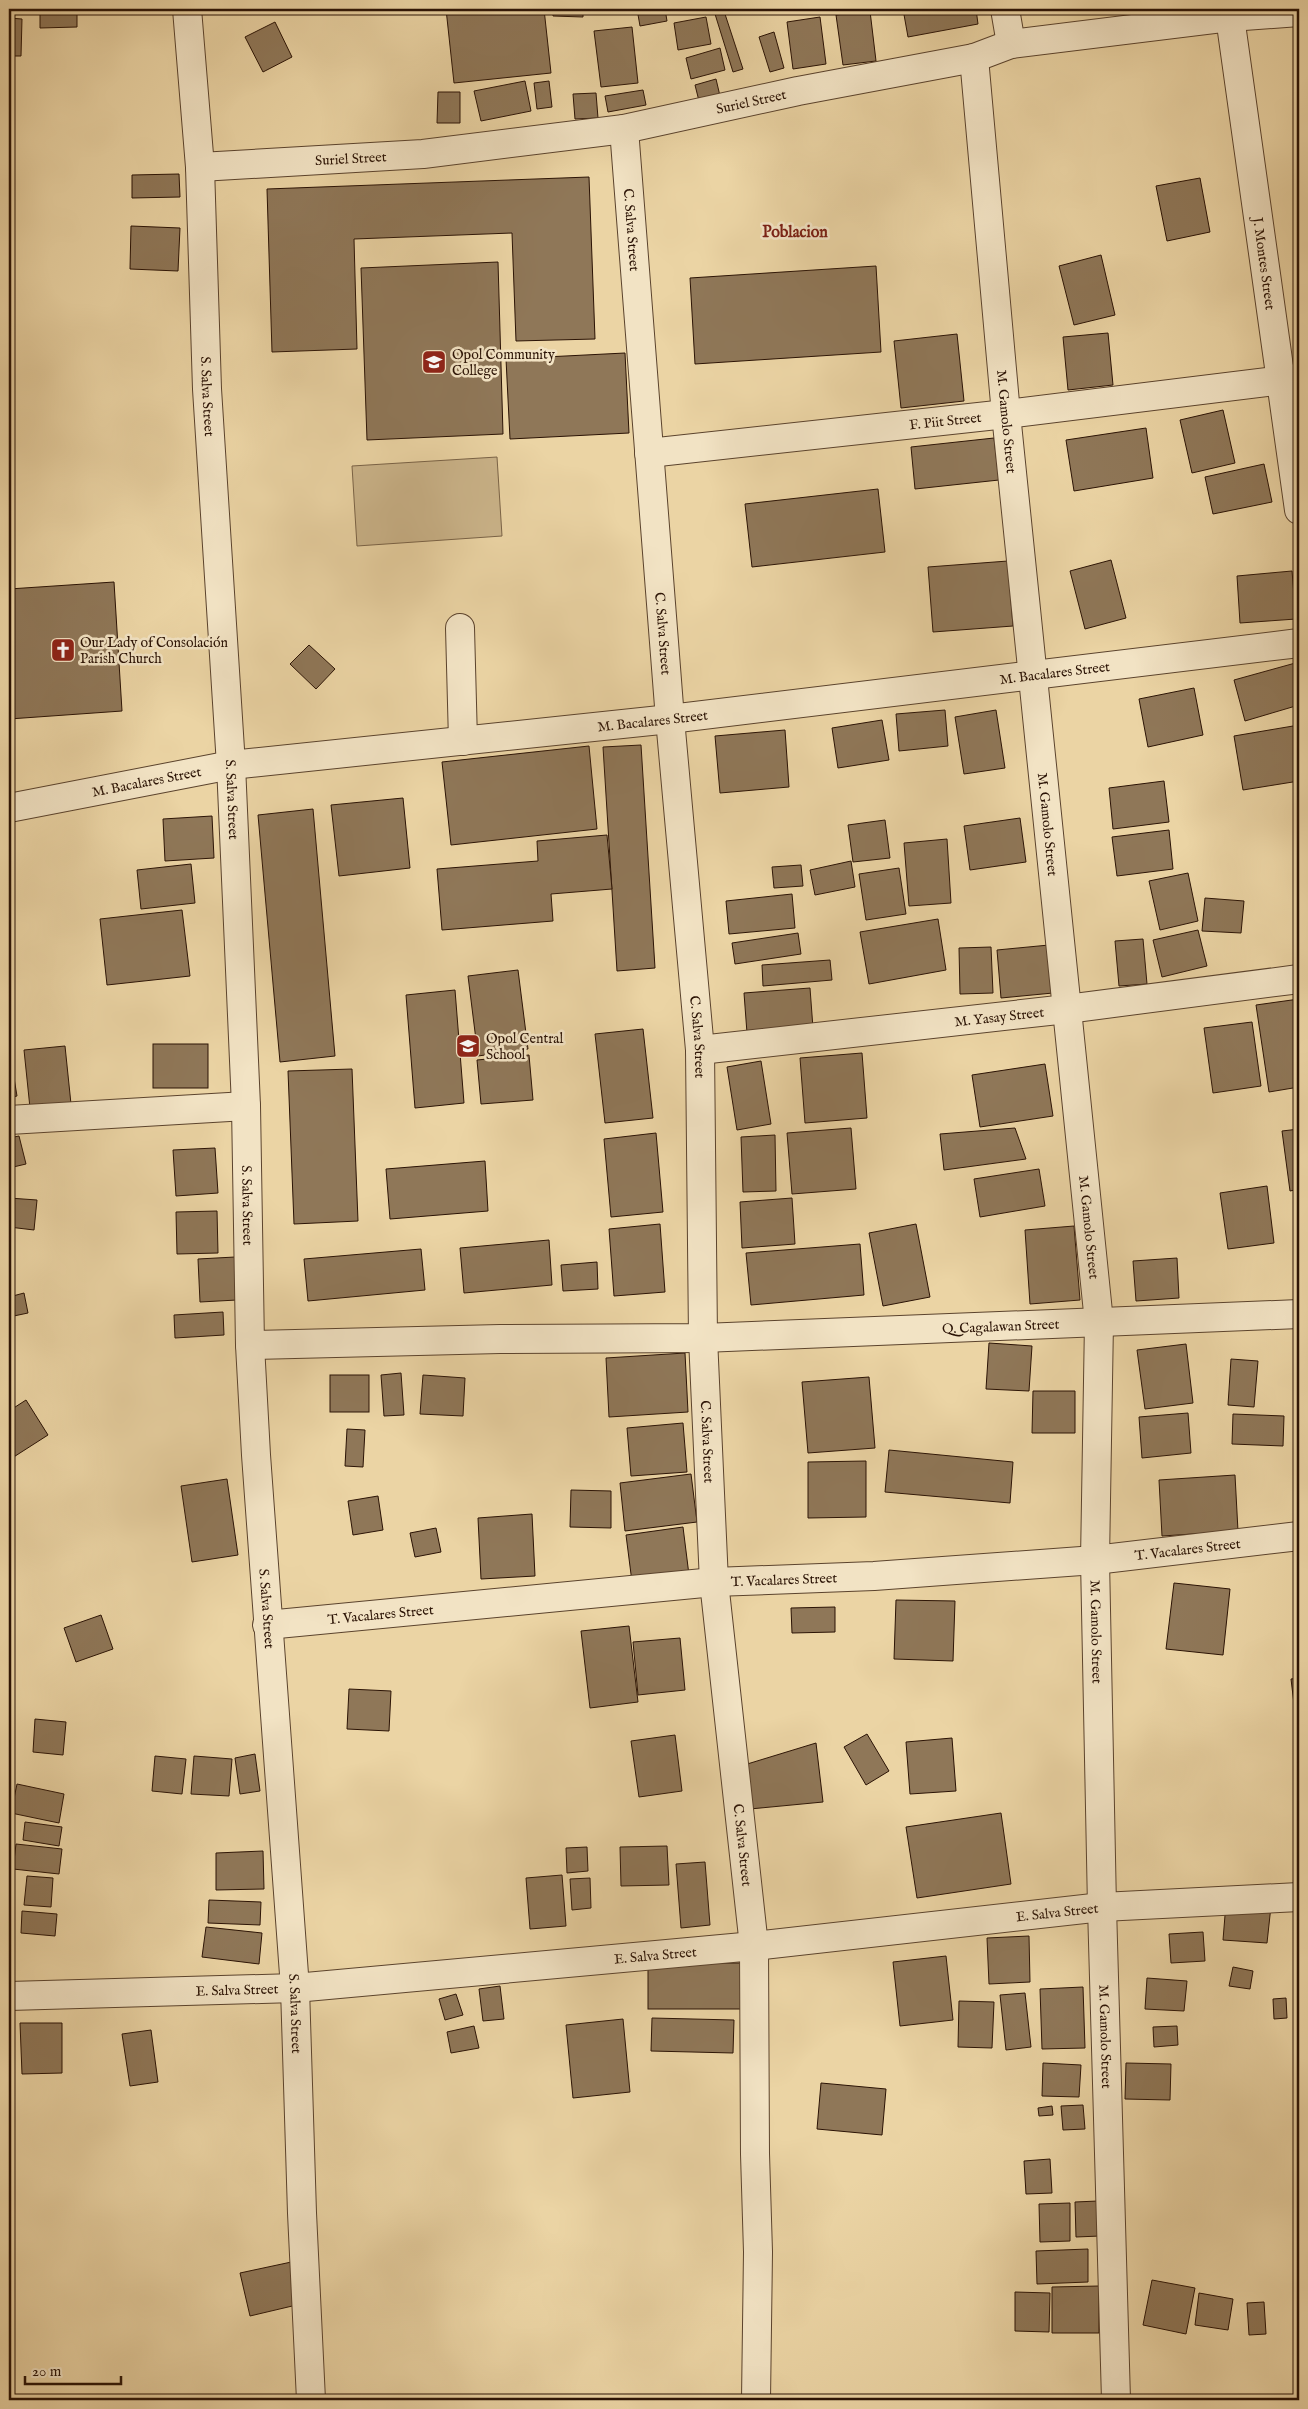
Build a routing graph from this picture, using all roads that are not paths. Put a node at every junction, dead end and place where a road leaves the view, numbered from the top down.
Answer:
1 (187, 9) edge
2 (1005, 9) edge
3 (1299, 12) edge
4 (1230, 17) junction
5 (1011, 44) junction
6 (974, 58) junction
7 (624, 129) junction
8 (200, 167) junction
9 (1290, 380) edge
10 (1006, 414) junction
11 (649, 453) junction
12 (1299, 510) edge
13 (460, 628) dead end
14 (1299, 643) edge
15 (1034, 676) junction
16 (670, 719) junction
17 (463, 741) junction
18 (231, 765) junction
19 (9, 808) edge
20 (1299, 979) edge
21 (1067, 1009) junction
22 (700, 1050) junction
23 (246, 1106) junction
24 (9, 1120) edge
25 (1299, 1314) edge
26 (1099, 1322) junction
27 (703, 1338) junction
28 (250, 1345) junction
29 (1299, 1536) edge
30 (1095, 1560) junction
31 (714, 1582) junction
32 (267, 1625) junction
33 (1299, 1897) edge
34 (1102, 1907) junction
35 (754, 1946) junction
36 (295, 1988) junction
37 (9, 1996) edge
38 (311, 2400) edge
39 (756, 2400) edge
40 (1116, 2400) edge

1 - 8 street, S. Salva Street
2 - 5 street
3 - 4 street, Suriel Street
4 - 5 street, Suriel Street
4 - 9 street, J. Montes Street
5 - 6 street, Suriel Street
6 - 7 street, Suriel Street
6 - 10 street, M. Gamolo Street
7 - 8 street, Suriel Street
7 - 11 street, C. Salva Street
8 - 18 street, S. Salva Street
9 - 10 street, F. Piit Street
9 - 12 street, J. Montes Street
10 - 11 street, F. Piit Street
10 - 15 street, M. Gamolo Street
11 - 16 street, C. Salva Street
13 - 17 street
14 - 15 street, M. Bacalares Street
15 - 16 street, M. Bacalares Street
15 - 21 street, M. Gamolo Street
16 - 17 street, M. Bacalares Street
16 - 22 street, C. Salva Street
17 - 18 street, M. Bacalares Street
18 - 19 street, M. Bacalares Street
18 - 23 street, S. Salva Street
20 - 21 street, M. Yasay Street
21 - 22 street, M. Yasay Street
21 - 26 street, M. Gamolo Street
22 - 27 street, C. Salva Street
23 - 24 street
23 - 28 street, S. Salva Street
25 - 26 street, Q. Cagalawan Street
26 - 27 street, Q. Cagalawan Street
26 - 30 street, M. Gamolo Street
27 - 28 street, Q. Cagalawan Street
27 - 31 street, C. Salva Street
28 - 32 street, S. Salva Street
29 - 30 street, T. Vacalares Street
30 - 31 street, T. Vacalares Street
30 - 34 street, M. Gamolo Street
31 - 32 street, T. Vacalares Street
31 - 35 street, C. Salva Street
32 - 36 street, S. Salva Street
33 - 34 street, E. Salva Street
34 - 35 street, E. Salva Street
34 - 40 street, M. Gamolo Street
35 - 36 street, E. Salva Street
35 - 39 street, C. Salva Street
36 - 37 street, E. Salva Street
36 - 38 street, S. Salva Street

